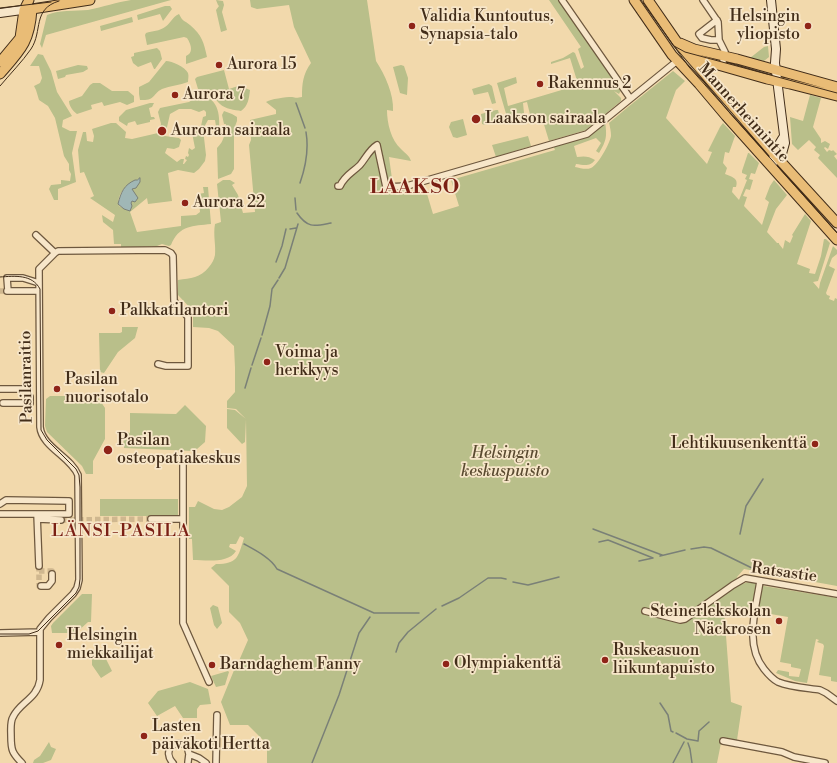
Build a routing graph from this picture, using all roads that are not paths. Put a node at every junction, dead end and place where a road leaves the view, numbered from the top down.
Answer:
1 (90, 0) edge
2 (562, 0) edge
3 (634, 0) edge
4 (648, 0) edge
5 (703, 0) edge
6 (771, 0) edge
7 (27, 4) edge
8 (0, 13) edge
9 (717, 20) junction
10 (661, 38) junction
11 (719, 40) junction
12 (677, 42) junction
13 (725, 56) junction
14 (690, 57) junction
15 (677, 60) junction
16 (0, 62) edge
17 (722, 66) junction
18 (779, 71) junction
19 (0, 74) edge
20 (780, 82) junction
21 (837, 87) edge
22 (837, 96) edge
23 (632, 97) junction
24 (777, 157) junction
25 (773, 168) junction
26 (338, 186) dead end
27 (836, 220) edge
28 (36, 235) dead end
29 (837, 240) edge
30 (55, 253) junction
31 (38, 283) junction
32 (39, 291) junction
33 (158, 364) dead end
34 (0, 389) edge
35 (26, 389) dead end
36 (30, 397) dead end
37 (3, 403) dead end
38 (183, 460) dead end
39 (0, 504) edge
40 (0, 514) edge
41 (38, 517) junction
42 (152, 519) tunnel mouth
43 (183, 519) junction
44 (61, 520) tunnel mouth
45 (39, 566) tunnel mouth
46 (52, 574) dead end
47 (760, 581) junction
48 (41, 586) dead end
49 (837, 594) edge
50 (645, 611) dead end
51 (40, 632) junction
52 (0, 633) edge
53 (210, 682) dead end
54 (837, 701) edge
55 (217, 715) dead end
56 (723, 741) dead end
57 (189, 754) junction
58 (188, 762) edge
59 (22, 763) edge
60 (173, 763) edge
61 (206, 763) edge
62 (216, 763) edge
63 (825, 763) edge

1 - 7 main road
2 - 23 street
3 - 10 main road, Mannerheimintie
4 - 12 main road, Mannerheimintie
5 - 9 street
6 - 18 main road
7 - 8 main road
7 - 16 main road
7 - 19 main road
9 - 11 street
9 - 11 street
10 - 14 main road
10 - 15 main road, Mannerheimintie
11 - 13 street
12 - 13 main road
12 - 14 main road, Mannerheimintie
13 - 17 street
13 - 18 main road
14 - 17 main road
14 - 24 main road, Mannerheimintie
15 - 23 street
15 - 25 main road, Mannerheimintie
17 - 20 main road
18 - 20 main road
18 - 21 main road
20 - 22 main road
20 - 24 main road
23 - 26 street
24 - 25 main road
24 - 27 main road, Mannerheimintie
25 - 29 main road, Mannerheimintie
28 - 30 street
30 - 31 street
30 - 33 street
31 - 32 street, Pasilanraitio
31 - 32 street
32 - 51 street, Pasilanraitio
34 - 35 street
36 - 37 street
38 - 43 street
39 - 41 street
40 - 41 street
41 - 44 street
41 - 45 street
42 - 43 street
43 - 53 street
46 - 48 street
47 - 49 street, Ratsastie
47 - 50 street, Ratsastie
47 - 54 street
51 - 52 street
51 - 59 street
55 - 62 street
56 - 63 street
57 - 58 street
57 - 60 street
57 - 61 street

